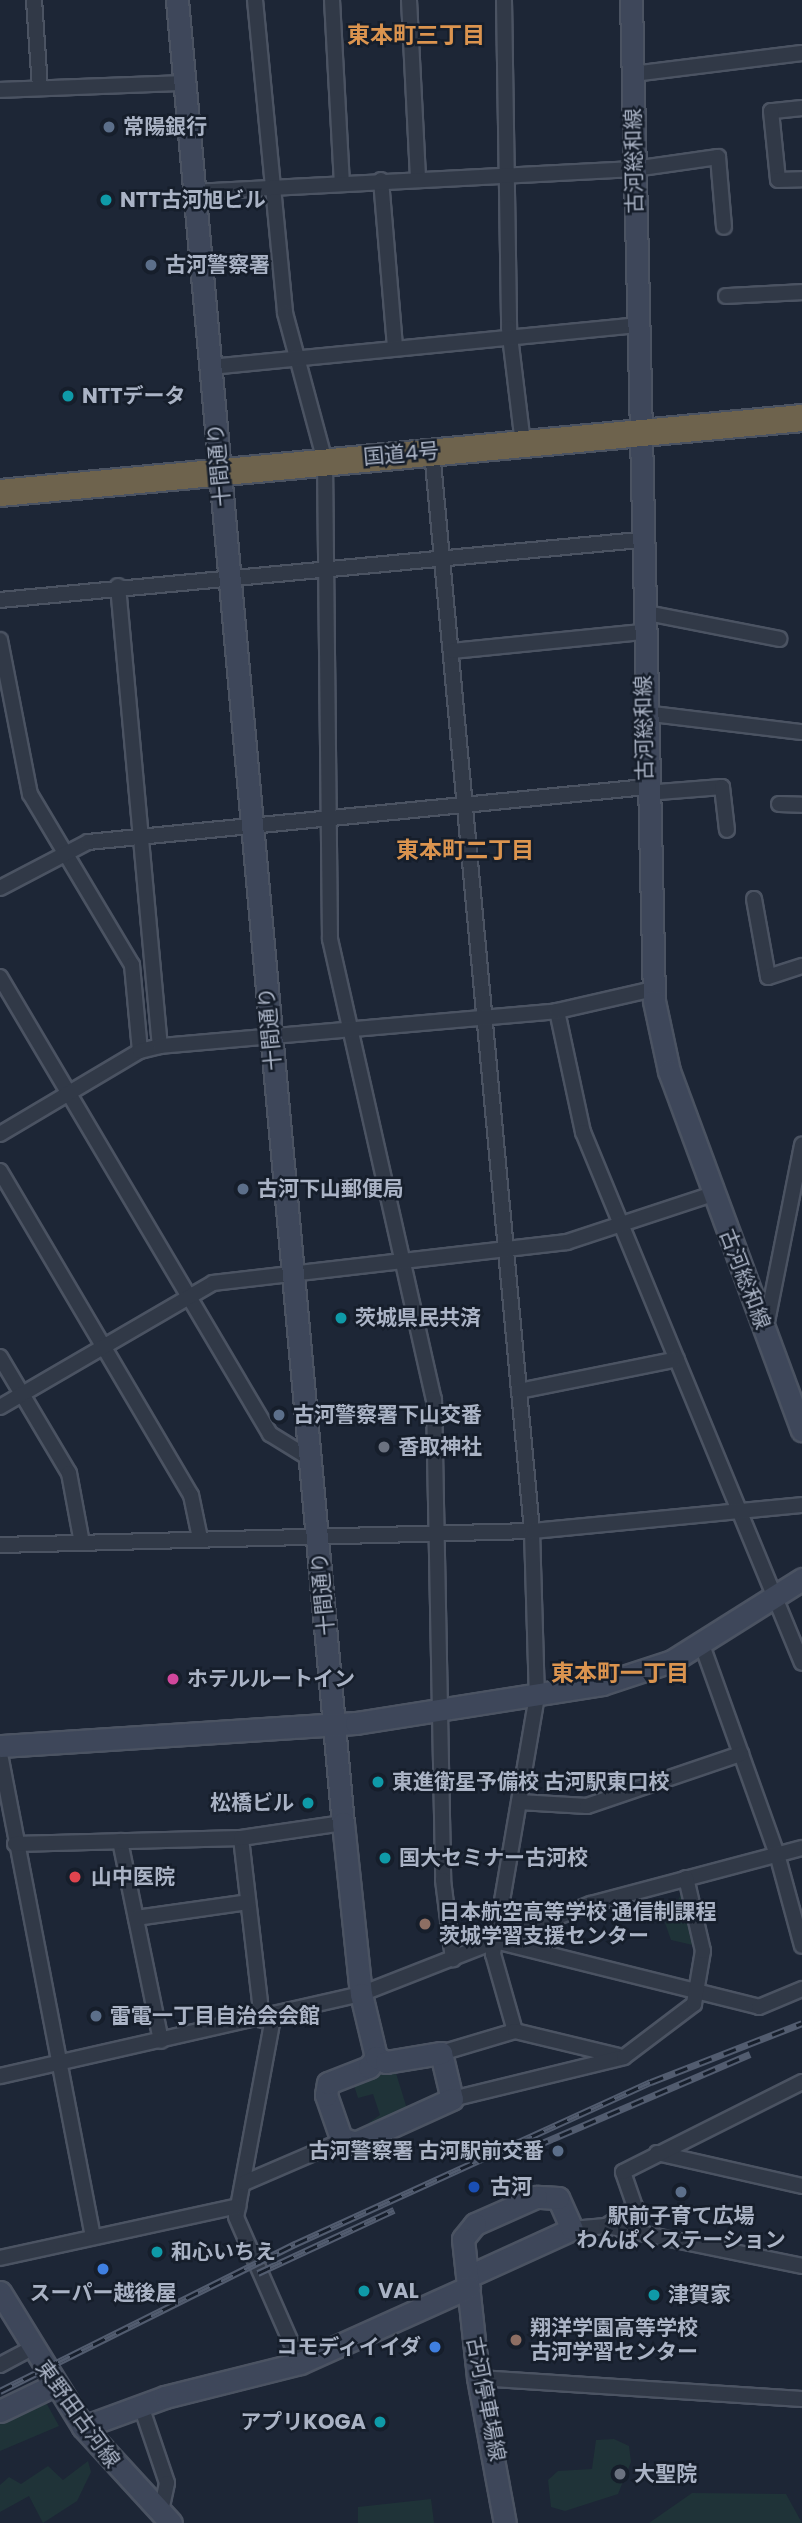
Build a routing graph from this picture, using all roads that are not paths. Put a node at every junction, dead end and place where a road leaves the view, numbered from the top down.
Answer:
1 (34, 0) edge
2 (177, 0) edge
3 (255, 0) edge
4 (332, 0) edge
5 (409, 0) edge
6 (504, 0) edge
7 (631, 0) edge
8 (802, 53) edge
9 (633, 74) junction
10 (185, 83) junction
11 (40, 88) junction
12 (0, 90) edge
13 (802, 108) edge
14 (634, 169) junction
15 (507, 173) junction
16 (418, 176) junction
17 (802, 179) edge
18 (381, 180) junction
19 (342, 181) junction
20 (270, 187) junction
21 (194, 192) junction
22 (724, 227) dead end
23 (802, 292) edge
24 (726, 296) dead end
25 (638, 325) junction
26 (510, 336) junction
27 (395, 347) junction
28 (298, 358) junction
29 (210, 367) junction
30 (802, 418) edge
31 (639, 433) junction
32 (523, 443) junction
33 (432, 451) junction
34 (325, 461) junction
35 (219, 472) junction
36 (0, 493) edge
37 (640, 540) junction
38 (444, 557) junction
39 (327, 567) junction
40 (229, 577) junction
41 (118, 586) junction
42 (0, 600) edge
43 (642, 622) junction
44 (779, 639) dead end
45 (0, 640) edge
46 (452, 651) junction
47 (644, 713) junction
48 (802, 732) edge
49 (646, 790) junction
50 (779, 804) dead end
51 (802, 805) edge
52 (466, 806) junction
53 (326, 819) junction
54 (251, 825) junction
55 (727, 830) dead end
56 (141, 835) junction
57 (63, 850) junction
58 (0, 888) edge
59 (754, 899) dead end
60 (802, 966) edge
61 (0, 977) edge
62 (653, 989) junction
63 (557, 1011) junction
64 (486, 1017) junction
65 (348, 1029) junction
66 (270, 1037) junction
67 (160, 1046) junction
68 (140, 1051) junction
69 (68, 1094) junction
70 (0, 1134) edge
71 (802, 1145) edge
72 (0, 1171) edge
73 (713, 1194) junction
74 (622, 1229) junction
75 (506, 1250) junction
76 (405, 1259) junction
77 (293, 1273) junction
78 (187, 1294) junction
79 (765, 1332) junction
80 (104, 1345) junction
81 (0, 1357) edge
82 (677, 1359) junction
83 (519, 1391) junction
84 (22, 1394) junction
85 (0, 1407) edge
86 (802, 1430) edge
87 (309, 1458) junction
88 (802, 1505) edge
89 (740, 1511) junction
90 (532, 1531) junction
91 (439, 1534) junction
92 (200, 1538) junction
93 (318, 1538) junction
94 (82, 1543) junction
95 (0, 1545) edge
96 (802, 1579) edge
97 (775, 1597) junction
98 (702, 1645) junction
99 (802, 1663) edge
100 (537, 1696) junction
101 (441, 1710) junction
102 (334, 1725) junction
103 (0, 1746) edge
104 (741, 1754) junction
105 (0, 1755) edge
106 (519, 1802) junction
107 (343, 1823) junction
108 (241, 1838) junction
109 (121, 1841) junction
110 (15, 1844) junction
111 (802, 1848) edge
112 (777, 1854) junction
113 (686, 1878) junction
114 (248, 1902) junction
115 (136, 1918) junction
116 (495, 1941) junction
117 (802, 1946) edge
118 (453, 1959) junction
119 (802, 1989) edge
120 (699, 1991) junction
121 (361, 1994) junction
122 (267, 2019) junction
123 (515, 2031) junction
124 (161, 2041) junction
125 (441, 2053) junction
126 (376, 2057) junction
127 (624, 2057) junction
128 (58, 2062) junction
129 (0, 2076) edge
130 (802, 2082) edge
131 (452, 2099) junction
132 (344, 2140) junction
133 (657, 2153) junction
134 (244, 2183) junction
135 (802, 2186) edge
136 (238, 2206) junction
137 (606, 2226) junction
138 (572, 2229) junction
139 (93, 2236) junction
140 (0, 2258) edge
141 (802, 2266) edge
142 (469, 2281) junction
143 (0, 2292) edge
144 (32, 2348) junction
145 (300, 2363) junction
146 (0, 2365) edge
147 (478, 2378) junction
148 (54, 2385) junction
149 (802, 2399) edge
150 (141, 2406) junction
151 (0, 2412) edge
152 (83, 2427) junction
153 (166, 2517) edge
154 (505, 2523) edge

1 - 11 street
2 - 10 street, 十間通り
3 - 20 street
4 - 19 street
5 - 16 street
6 - 15 street
7 - 9 street, 古河総和線
8 - 9 street
9 - 14 street, 古河総和線
10 - 11 street
10 - 21 street, 十間通り
11 - 12 street
13 - 17 street
14 - 15 street
14 - 22 street
14 - 25 street, 古河総和線
15 - 16 street
15 - 26 street
16 - 18 street
18 - 19 street
18 - 27 street
19 - 20 street
20 - 21 street
20 - 28 street
21 - 29 street, 十間通り
23 - 24 street
25 - 26 street
25 - 31 street, 古河総和線
26 - 27 street
26 - 32 street
27 - 28 street
28 - 29 street
28 - 34 street
29 - 35 street, 十間通り
30 - 31 highway, 国道4号
31 - 32 highway, 国道4号
31 - 37 street, 古河総和線
32 - 33 highway, 国道4号
33 - 34 highway, 国道4号
33 - 38 street
34 - 35 highway, 国道4号
34 - 39 street
35 - 36 highway, 国道4号
35 - 40 street, 十間通り
37 - 38 street
37 - 43 street, 古河総和線
38 - 39 street
38 - 46 street
39 - 40 street
39 - 53 street
40 - 41 street
40 - 54 street, 十間通り
41 - 42 street
41 - 56 street
43 - 44 street
43 - 46 street
43 - 47 street, 古河総和線
45 - 57 street
46 - 52 street
47 - 48 street
47 - 49 street, 古河総和線
49 - 52 street
49 - 55 street
49 - 62 street, 古河総和線
50 - 51 street
52 - 53 street
52 - 64 street
53 - 54 street
53 - 65 street
54 - 56 street
54 - 66 street, 十間通り
56 - 57 street
56 - 67 street
57 - 58 street
57 - 68 street
59 - 60 street
61 - 69 street
62 - 63 street
62 - 73 street, 古河総和線
63 - 64 street
63 - 74 street
64 - 65 street
64 - 75 street
65 - 66 street
65 - 76 street
66 - 67 street
66 - 77 street, 十間通り
67 - 68 street
68 - 69 street
69 - 70 street
69 - 78 street
71 - 79 street
72 - 80 street
73 - 74 street
73 - 79 street, 古河総和線
74 - 75 street
74 - 82 street
75 - 76 street
75 - 83 street
76 - 77 street
76 - 91 street
77 - 78 street
77 - 87 street, 十間通り
78 - 80 street
78 - 87 street
79 - 86 street, 古河総和線
80 - 84 street
80 - 92 street
81 - 84 street
82 - 83 street
82 - 89 street
83 - 90 street
84 - 85 street
84 - 94 street
87 - 93 street, 十間通り
88 - 89 street
89 - 90 street
89 - 97 street
90 - 91 street
90 - 100 street
91 - 93 street
91 - 101 street
92 - 93 street
92 - 94 street
93 - 102 street, 十間通り
94 - 95 street
96 - 97 street
97 - 98 street
97 - 99 street
98 - 100 street
98 - 104 street
100 - 101 street
100 - 106 street
101 - 102 street
101 - 118 street
102 - 103 street
102 - 107 street, 十間通り
104 - 106 street
104 - 112 street
105 - 110 street
106 - 116 street
107 - 108 street
107 - 121 street, 十間通り
108 - 109 street
108 - 114 street
109 - 110 street
109 - 115 street
110 - 128 street
111 - 112 street
112 - 113 street
112 - 117 street
113 - 116 street
113 - 120 street
114 - 115 street
114 - 122 street
115 - 124 street
116 - 118 street
116 - 120 street
116 - 123 street
118 - 121 street
119 - 120 street
120 - 127 street
121 - 122 street
121 - 126 street, 十間通り
122 - 124 street
122 - 134 street
123 - 125 street
123 - 127 street
124 - 128 street
125 - 126 street
125 - 131 street
126 - 132 street
127 - 131 street
128 - 129 street
128 - 139 street
130 - 133 street
131 - 132 street
132 - 134 street
133 - 135 street
133 - 137 street
134 - 136 street
136 - 139 street
136 - 145 street
137 - 138 street
137 - 141 street
138 - 142 street
138 - 142 street, 古河停車場線
139 - 140 street
142 - 145 street
142 - 147 street, 古河停車場線
143 - 144 street, 東野田古河線
144 - 146 street
144 - 148 street, 東野田古河線
145 - 150 street
147 - 149 street
147 - 154 street, 古河停車場線
148 - 151 street
148 - 152 street, 東野田古河線
150 - 152 street
150 - 153 street
152 - 153 street, 東野田古河線

